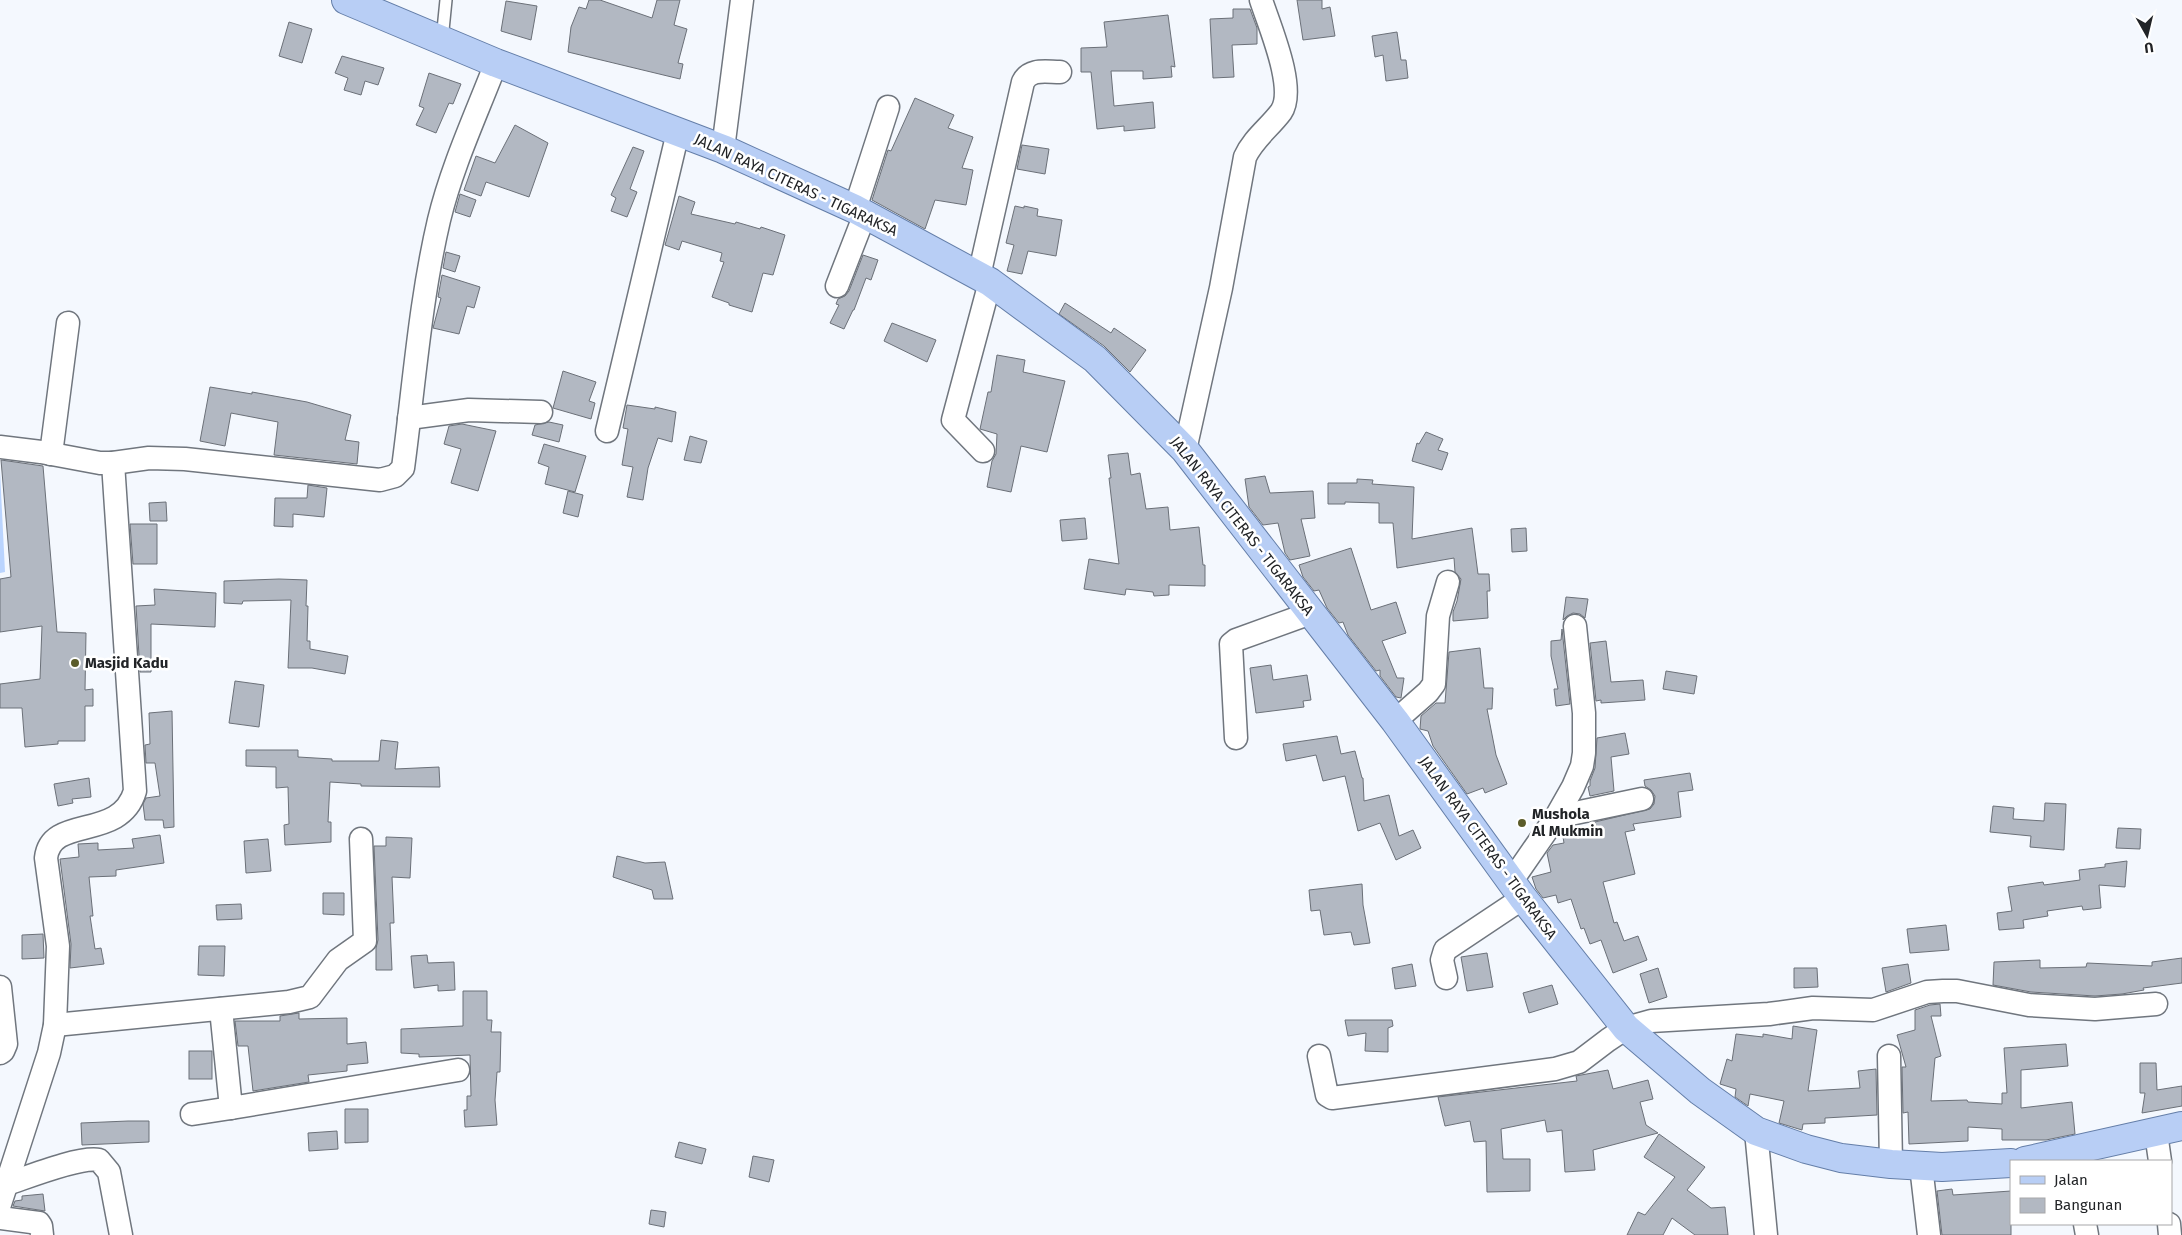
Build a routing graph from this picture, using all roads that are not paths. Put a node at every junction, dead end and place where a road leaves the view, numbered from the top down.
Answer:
1 (346, 0) edge
2 (446, 0) edge
3 (742, 0) edge
4 (1261, 0) edge
5 (442, 40) junction
6 (496, 63) junction
7 (1060, 72) dead end
8 (888, 107) dead end
9 (678, 132) junction
10 (723, 149) junction
11 (860, 211) junction
12 (985, 279) junction
13 (837, 286) dead end
14 (68, 323) dead end
15 (540, 412) dead end
16 (409, 418) junction
17 (607, 431) dead end
18 (0, 447) edge
19 (1185, 450) junction
20 (983, 452) dead end
21 (51, 454) junction
22 (113, 464) junction
23 (1448, 582) dead end
24 (1311, 613) junction
25 (1575, 626) dead end
26 (1395, 721) junction
27 (1236, 738) dead end
28 (1642, 799) dead end
29 (1556, 817) junction
30 (362, 839) dead end
31 (1517, 890) junction
32 (1446, 978) dead end
33 (0, 987) edge
34 (2156, 1004) dead end
35 (221, 1009) junction
36 (54, 1025) junction
37 (1626, 1028) junction
38 (0, 1053) edge
39 (1319, 1056) dead end
40 (1889, 1056) dead end
41 (458, 1070) dead end
42 (231, 1108) junction
43 (192, 1114) dead end
44 (2182, 1126) edge
45 (1756, 1131) junction
46 (2156, 1133) junction
47 (2078, 1156) edge
48 (2036, 1160) edge
49 (2160, 1160) edge
50 (2010, 1163) edge
51 (1891, 1164) junction
52 (1921, 1166) junction
53 (4, 1194) edge
54 (0, 1218) edge
55 (42, 1235) edge
56 (122, 1235) edge
57 (1766, 1235) edge
58 (1929, 1235) edge

1 - 5 main road, JALAN RAYA CITERAS - TIGARAKSA
2 - 5 lane
3 - 10 street
4 - 19 street
5 - 6 main road, JALAN RAYA CITERAS - TIGARAKSA
6 - 9 main road, JALAN RAYA CITERAS - TIGARAKSA
6 - 16 street
7 - 12 street
8 - 11 street
9 - 10 main road, JALAN RAYA CITERAS - TIGARAKSA
9 - 17 street
10 - 11 main road, JALAN RAYA CITERAS - TIGARAKSA
11 - 12 main road, JALAN RAYA CITERAS - TIGARAKSA
11 - 13 street
12 - 19 main road, JALAN RAYA CITERAS - TIGARAKSA
12 - 20 street
14 - 21 street
15 - 16 street
16 - 22 street
18 - 21 street
19 - 24 main road, JALAN RAYA CITERAS - TIGARAKSA
21 - 22 street
22 - 36 street
23 - 26 street
24 - 26 main road, JALAN RAYA CITERAS - TIGARAKSA
24 - 27 street
25 - 29 street
26 - 31 main road, JALAN RAYA CITERAS - TIGARAKSA
28 - 29 street
29 - 31 street
30 - 35 street
31 - 32 street
31 - 37 main road, JALAN RAYA CITERAS - TIGARAKSA
33 - 38 street
34 - 37 street
35 - 36 street
35 - 42 street
36 - 53 street
37 - 39 street
37 - 45 main road, JALAN RAYA CITERAS - TIGARAKSA
40 - 51 street
41 - 42 street
42 - 43 street
44 - 46 main road
45 - 51 main road, JALAN RAYA CITERAS - TIGARAKSA
45 - 57 street
46 - 47 main road
46 - 49 street
47 - 48 main road
50 - 52 main road, JALAN RAYA CITERAS - TIGARAKSA
51 - 52 main road, JALAN RAYA CITERAS - TIGARAKSA
52 - 58 street
53 - 56 street
54 - 55 street

